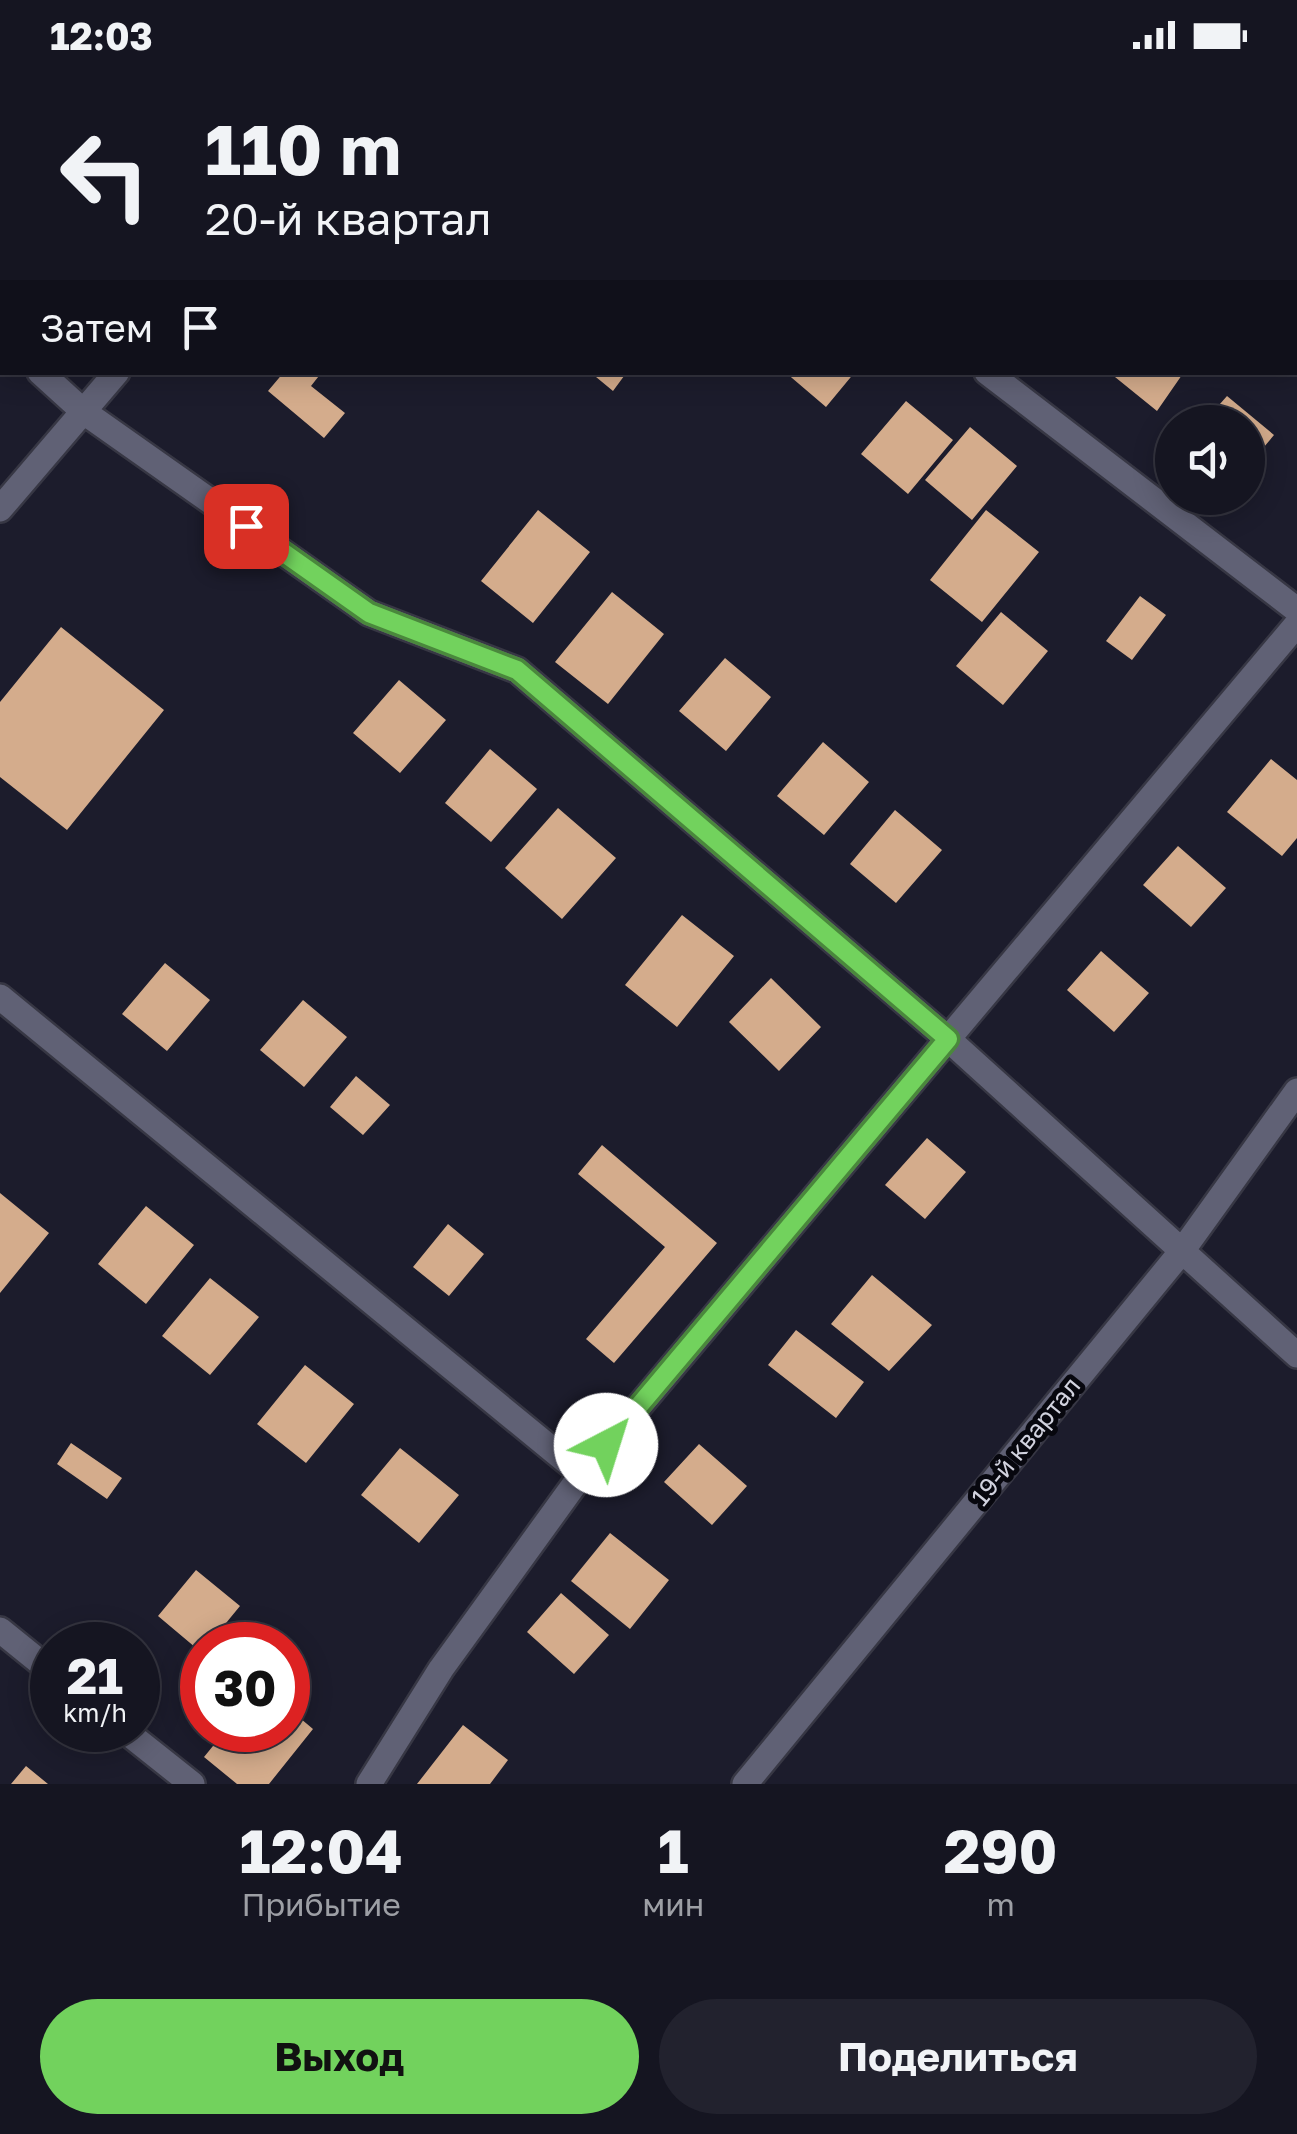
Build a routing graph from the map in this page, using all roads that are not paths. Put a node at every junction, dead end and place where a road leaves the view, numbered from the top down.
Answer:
1 (43, 375) edge
2 (115, 375) edge
3 (991, 375) edge
4 (84, 412) junction
5 (0, 509) edge
6 (1297, 610) edge
7 (1297, 624) edge
8 (0, 997) edge
9 (948, 1039) junction
10 (1297, 1091) edge
11 (1182, 1251) junction
12 (1297, 1355) edge
13 (582, 1474) junction
14 (0, 1630) edge
15 (30, 1654) edge
16 (152, 1752) edge
17 (192, 1784) edge
18 (369, 1784) edge
19 (745, 1784) edge

1 - 4 street
2 - 4 street
3 - 6 street
4 - 5 street
4 - 9 street
7 - 9 street
8 - 13 street
9 - 11 street
9 - 13 street
10 - 11 street, 19-й квартал
11 - 12 street
11 - 19 street, 19-й квартал
13 - 18 street
14 - 15 street
16 - 17 street

